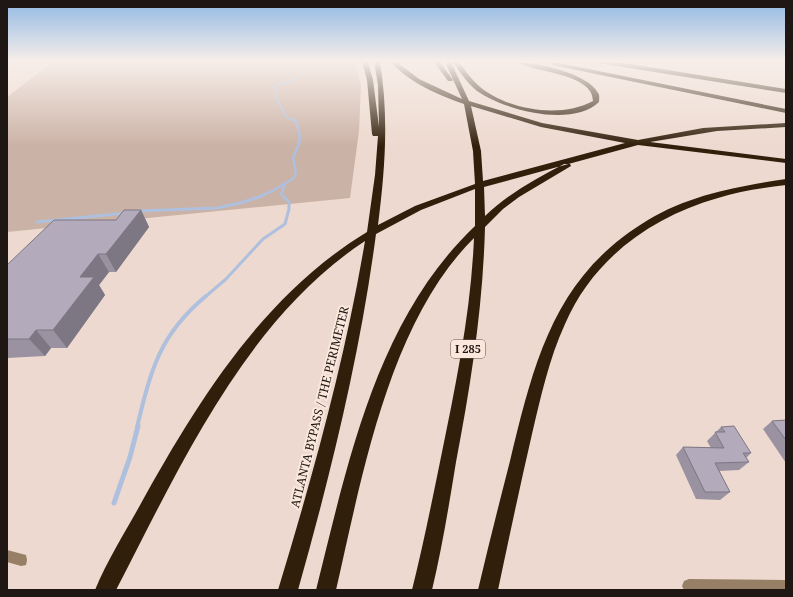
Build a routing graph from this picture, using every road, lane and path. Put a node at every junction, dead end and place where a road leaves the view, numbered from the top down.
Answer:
1 (371, 90) edge
2 (381, 90) edge
3 (436, 90) edge
4 (456, 90) edge
5 (462, 90) edge
6 (480, 90) edge
7 (593, 90) edge
8 (682, 90) edge
9 (467, 106) junction
10 (786, 111) edge
11 (786, 125) edge
12 (607, 150) junction
13 (786, 161) edge
14 (380, 171) junction
15 (786, 182) edge
16 (7, 556) edge
17 (21, 560) dead end
18 (689, 586) dead end
19 (786, 587) edge
20 (105, 590) edge
21 (288, 590) edge
22 (326, 590) edge
23 (422, 590) edge
24 (488, 590) edge

1 - 14 highway
2 - 14 highway, ATLANTA BYPASS / THE PERIMETER
3 - 13 highway
4 - 9 highway
5 - 9 highway, I 285
6 - 7 highway
8 - 10 highway
9 - 23 highway, I 285
11 - 12 highway
12 - 20 highway
12 - 22 highway
14 - 21 highway, ATLANTA BYPASS / THE PERIMETER
15 - 24 highway
16 - 17 street
18 - 19 street

